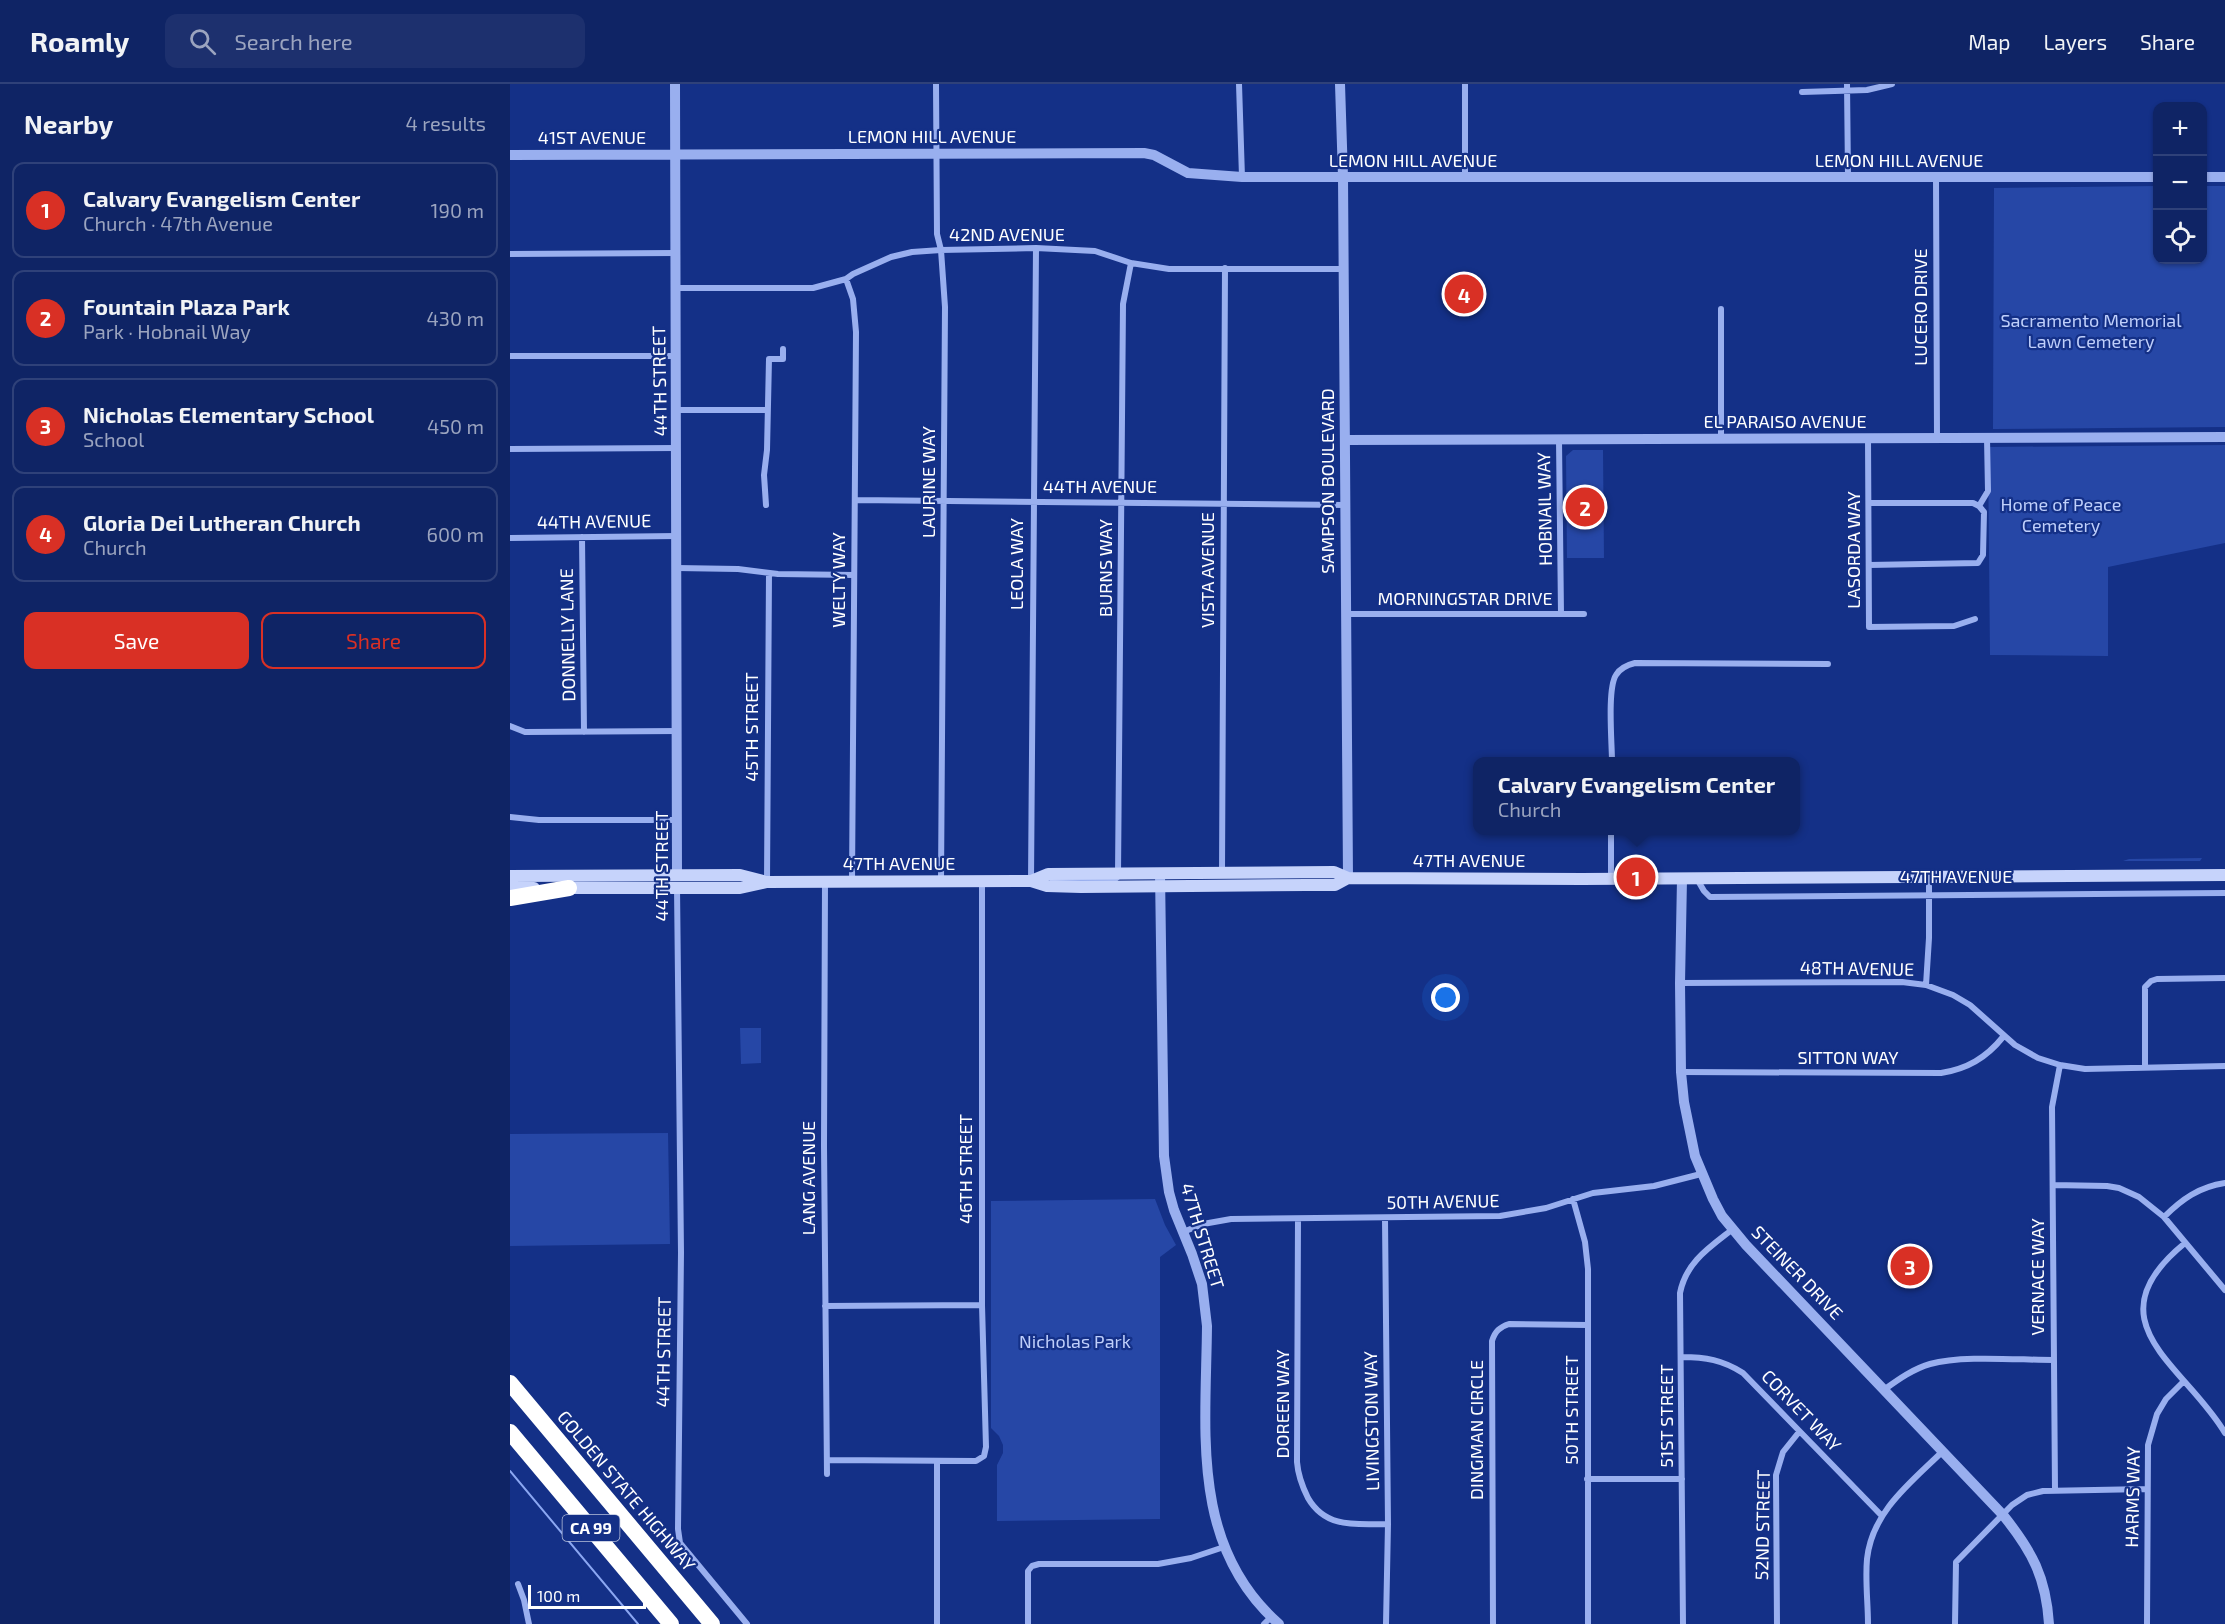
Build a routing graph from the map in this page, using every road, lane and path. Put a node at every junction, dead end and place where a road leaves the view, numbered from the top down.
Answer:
1 (675, 84) edge
2 (936, 84) edge
3 (1239, 84) edge
4 (1340, 84) edge
5 (1465, 84) edge
6 (1892, 84) edge
7 (1847, 88) edge
8 (1802, 92) dead end
9 (937, 153) junction
10 (510, 155) edge
11 (674, 155) junction
12 (1848, 176) junction
13 (1242, 177) junction
14 (1343, 177) junction
15 (1465, 177) junction
16 (1936, 177) junction
17 (2153, 177) edge
18 (2207, 177) edge
19 (2225, 177) edge
20 (1036, 248) junction
21 (941, 250) junction
22 (676, 253) junction
23 (510, 254) edge
24 (1131, 263) junction
25 (1225, 268) junction
26 (1343, 269) junction
27 (846, 279) junction
28 (676, 288) junction
29 (1721, 309) dead end
30 (783, 349) dead end
31 (510, 356) edge
32 (675, 356) junction
33 (677, 410) junction
34 (767, 410) junction
35 (1937, 437) junction
36 (2225, 437) edge
37 (1721, 438) junction
38 (1868, 438) junction
39 (1987, 438) junction
40 (1345, 440) junction
41 (1559, 440) junction
42 (677, 448) junction
43 (510, 449) edge
44 (855, 500) junction
45 (944, 501) junction
46 (1032, 502) junction
47 (1121, 502) junction
48 (1223, 503) junction
49 (1869, 504) junction
50 (766, 505) dead end
51 (1346, 505) junction
52 (1979, 506) junction
53 (678, 536) junction
54 (582, 537) junction
55 (510, 538) edge
56 (1869, 565) junction
57 (677, 568) junction
58 (769, 573) junction
59 (854, 575) junction
60 (1346, 614) junction
61 (1561, 614) junction
62 (1584, 614) dead end
63 (1975, 619) dead end
64 (1828, 664) dead end
65 (510, 726) edge
66 (678, 731) junction
67 (584, 732) junction
68 (1611, 757) edge
69 (510, 817) edge
70 (678, 820) junction
71 (1611, 835) edge
72 (1222, 873) junction
73 (1118, 874) junction
74 (2225, 875) edge
75 (510, 876) edge
76 (1929, 877) junction
77 (1348, 878) junction
78 (1611, 879) junction
79 (1682, 879) junction
80 (1697, 879) junction
81 (1031, 880) junction
82 (1160, 880) junction
83 (677, 881) junction
84 (982, 881) junction
85 (766, 882) junction
86 (825, 882) junction
87 (852, 882) junction
88 (941, 882) junction
89 (1047, 886) junction
90 (510, 888) edge
91 (569, 888) junction
92 (2225, 893) edge
93 (1930, 895) junction
94 (510, 898) edge
95 (2225, 978) edge
96 (1680, 983) junction
97 (1926, 985) junction
98 (2003, 1037) junction
99 (2060, 1065) junction
100 (2145, 1066) junction
101 (2225, 1066) edge
102 (1681, 1072) junction
103 (1701, 1174) junction
104 (2225, 1183) edge
105 (2053, 1185) junction
106 (1573, 1199) junction
107 (2164, 1217) junction
108 (1385, 1218) junction
109 (1298, 1219) junction
110 (1733, 1229) junction
111 (1183, 1232) junction
112 (2185, 1243) junction
113 (2225, 1290) edge
114 (982, 1305) junction
115 (825, 1306) junction
116 (1588, 1325) junction
117 (1682, 1357) junction
118 (2053, 1360) junction
119 (2184, 1382) junction
120 (510, 1383) edge
121 (1885, 1389) junction
122 (510, 1432) edge
123 (1799, 1432) junction
124 (2225, 1432) edge
125 (1942, 1452) junction
126 (828, 1460) junction
127 (937, 1462) junction
128 (828, 1474) dead end
129 (1587, 1479) junction
130 (1682, 1479) junction
131 (2146, 1489) junction
132 (2055, 1490) junction
133 (2003, 1515) junction
134 (1882, 1516) junction
135 (1388, 1524) junction
136 (1224, 1547) junction
137 (518, 1584) dead end
138 (1271, 1622) edge
139 (529, 1624) edge
140 (671, 1624) edge
141 (712, 1624) edge
142 (747, 1624) edge
143 (937, 1624) edge
144 (1028, 1624) edge
145 (1386, 1624) edge
146 (1492, 1624) edge
147 (1588, 1624) edge
148 (1683, 1624) edge
149 (1777, 1624) edge
150 (1868, 1624) edge
151 (1955, 1624) edge
152 (2049, 1624) edge
153 (2146, 1624) edge

1 - 11 street, 44TH STREET
2 - 9 street, LAURINE WAY
3 - 13 street
4 - 14 street, SAMPSON BOULEVARD
5 - 15 street
6 - 7 street
7 - 8 street
7 - 12 street
9 - 11 street, LEMON HILL AVENUE
9 - 13 street, LEMON HILL AVENUE
9 - 21 street, LAURINE WAY
10 - 11 street, 41ST AVENUE
11 - 22 street, 44TH STREET
12 - 15 street, LEMON HILL AVENUE
12 - 16 street, LEMON HILL AVENUE
13 - 14 street, LEMON HILL AVENUE
14 - 15 street, LEMON HILL AVENUE
14 - 26 street, SAMPSON BOULEVARD
16 - 17 street, LEMON HILL AVENUE
16 - 35 street, LUCERO DRIVE
18 - 19 street
20 - 21 street, 42ND AVENUE
20 - 24 street, 42ND AVENUE
20 - 46 street, LEOLA WAY
21 - 27 street, 42ND AVENUE
21 - 45 street, LAURINE WAY
22 - 23 street
22 - 28 street, 44TH STREET
24 - 25 street, 42ND AVENUE
24 - 47 street, BURNS WAY
25 - 26 street, 42ND AVENUE
25 - 48 street, VISTA AVENUE
26 - 40 street, SAMPSON BOULEVARD
27 - 28 street, 42ND AVENUE
27 - 44 street, WELTY WAY
28 - 32 street, 44TH STREET
29 - 37 street
30 - 34 street
31 - 32 street
32 - 33 street, 44TH STREET
33 - 34 street
33 - 42 street, 44TH STREET
34 - 50 street
35 - 38 street, EL PARAISO AVENUE
35 - 39 street, EL PARAISO AVENUE
36 - 39 street, EL PARAISO AVENUE
37 - 38 street, EL PARAISO AVENUE
37 - 41 street, EL PARAISO AVENUE
38 - 49 street, LASORDA WAY
39 - 52 street
40 - 41 street, EL PARAISO AVENUE
40 - 51 street, SAMPSON BOULEVARD
41 - 61 street, HOBNAIL WAY
42 - 43 street
42 - 53 street, 44TH STREET
44 - 45 street, 44TH AVENUE
44 - 59 street, WELTY WAY
45 - 46 street, 44TH AVENUE
45 - 88 street, LAURINE WAY
46 - 47 street, 44TH AVENUE
46 - 81 street, LEOLA WAY
47 - 48 street, 44TH AVENUE
47 - 73 street, BURNS WAY
48 - 51 street, 44TH AVENUE
48 - 72 street, VISTA AVENUE
49 - 52 street
49 - 56 street, LASORDA WAY
51 - 60 street, SAMPSON BOULEVARD
52 - 56 street
53 - 54 street, 44TH AVENUE
53 - 57 street, 44TH STREET
54 - 55 street, 44TH AVENUE
54 - 67 street, DONNELLY LANE
56 - 63 street, LASORDA WAY
57 - 58 street
57 - 66 street, 44TH STREET
58 - 59 street
58 - 85 street, 45TH STREET
59 - 87 street, WELTY WAY
60 - 61 street, MORNINGSTAR DRIVE
60 - 77 street, SAMPSON BOULEVARD
61 - 62 street, MORNINGSTAR DRIVE
64 - 68 street
65 - 67 street
66 - 67 street
66 - 70 street, 44TH STREET
69 - 70 street
70 - 83 street, 44TH STREET
71 - 78 street
72 - 77 main road, 47TH AVENUE
72 - 82 main road, 47TH AVENUE
73 - 81 main road, 47TH AVENUE
73 - 82 main road, 47TH AVENUE
73 - 89 street
74 - 76 main road, 47TH AVENUE
75 - 83 main road, 47TH AVENUE
76 - 80 main road, 47TH AVENUE
76 - 93 street
77 - 78 main road, 47TH AVENUE
77 - 82 main road, 47TH AVENUE
78 - 79 main road, 47TH AVENUE
79 - 80 main road, 47TH AVENUE
79 - 96 street, STEINER DRIVE
80 - 93 street, 47TH AVENUE
81 - 84 main road, 47TH AVENUE
81 - 89 main road, 47TH AVENUE
82 - 89 main road, 47TH AVENUE
82 - 111 street, 47TH STREET
83 - 85 main road, 47TH AVENUE
83 - 91 main road, 47TH AVENUE
83 - 142 street, 44TH STREET
84 - 88 main road, 47TH AVENUE
84 - 114 street, 46TH STREET
85 - 86 main road, 47TH AVENUE
86 - 87 main road, 47TH AVENUE
86 - 115 street, LANG AVENUE
87 - 88 main road, 47TH AVENUE
90 - 91 main road, 47TH AVENUE
91 - 94 highway
92 - 93 street, 47TH AVENUE
93 - 97 street
95 - 100 street
96 - 97 street, 48TH AVENUE
96 - 102 street, STEINER DRIVE
97 - 98 street, 48TH AVENUE
98 - 99 street, 48TH AVENUE
98 - 102 street, SITTON WAY
99 - 100 street, 48TH AVENUE
99 - 105 street, VERNACE WAY
100 - 101 street, 48TH AVENUE
102 - 103 street, STEINER DRIVE
103 - 106 street, 50TH AVENUE
103 - 110 street, STEINER DRIVE
104 - 107 street
105 - 107 street
105 - 118 street, VERNACE WAY
106 - 108 street, 50TH AVENUE
106 - 116 street, 50TH STREET
107 - 112 street
108 - 109 street, 50TH AVENUE
108 - 135 street, LIVINGSTON WAY
109 - 111 street, 50TH AVENUE
109 - 135 street, DOREEN WAY
110 - 117 street, 51ST STREET
110 - 121 street, STEINER DRIVE
111 - 136 street, 47TH STREET
112 - 113 street
112 - 119 street
114 - 115 street
114 - 127 street, 46TH STREET
115 - 126 street, LANG AVENUE
116 - 129 street, 50TH STREET
116 - 146 street, DINGMAN CIRCLE
117 - 123 street, CORVET WAY
117 - 130 street, 51ST STREET
118 - 121 street
118 - 132 street, VERNACE WAY
119 - 124 street
119 - 131 street, HARMS WAY
120 - 141 highway, GOLDEN STATE HIGHWAY / CA 99
121 - 125 street, STEINER DRIVE
122 - 140 highway, CA 99
123 - 134 street, CORVET WAY
123 - 149 street, 52ND STREET
125 - 133 street, STEINER DRIVE
125 - 134 street
126 - 127 street
126 - 128 street, LANG AVENUE
127 - 143 street
129 - 130 street
129 - 147 street, 50TH STREET
130 - 148 street, 51ST STREET
131 - 132 street
131 - 153 street, HARMS WAY
132 - 133 street
133 - 151 street
133 - 152 street, STEINER DRIVE
134 - 150 street
135 - 145 street, LIVINGSTON WAY
136 - 138 street, 47TH STREET
136 - 144 street
137 - 139 street

